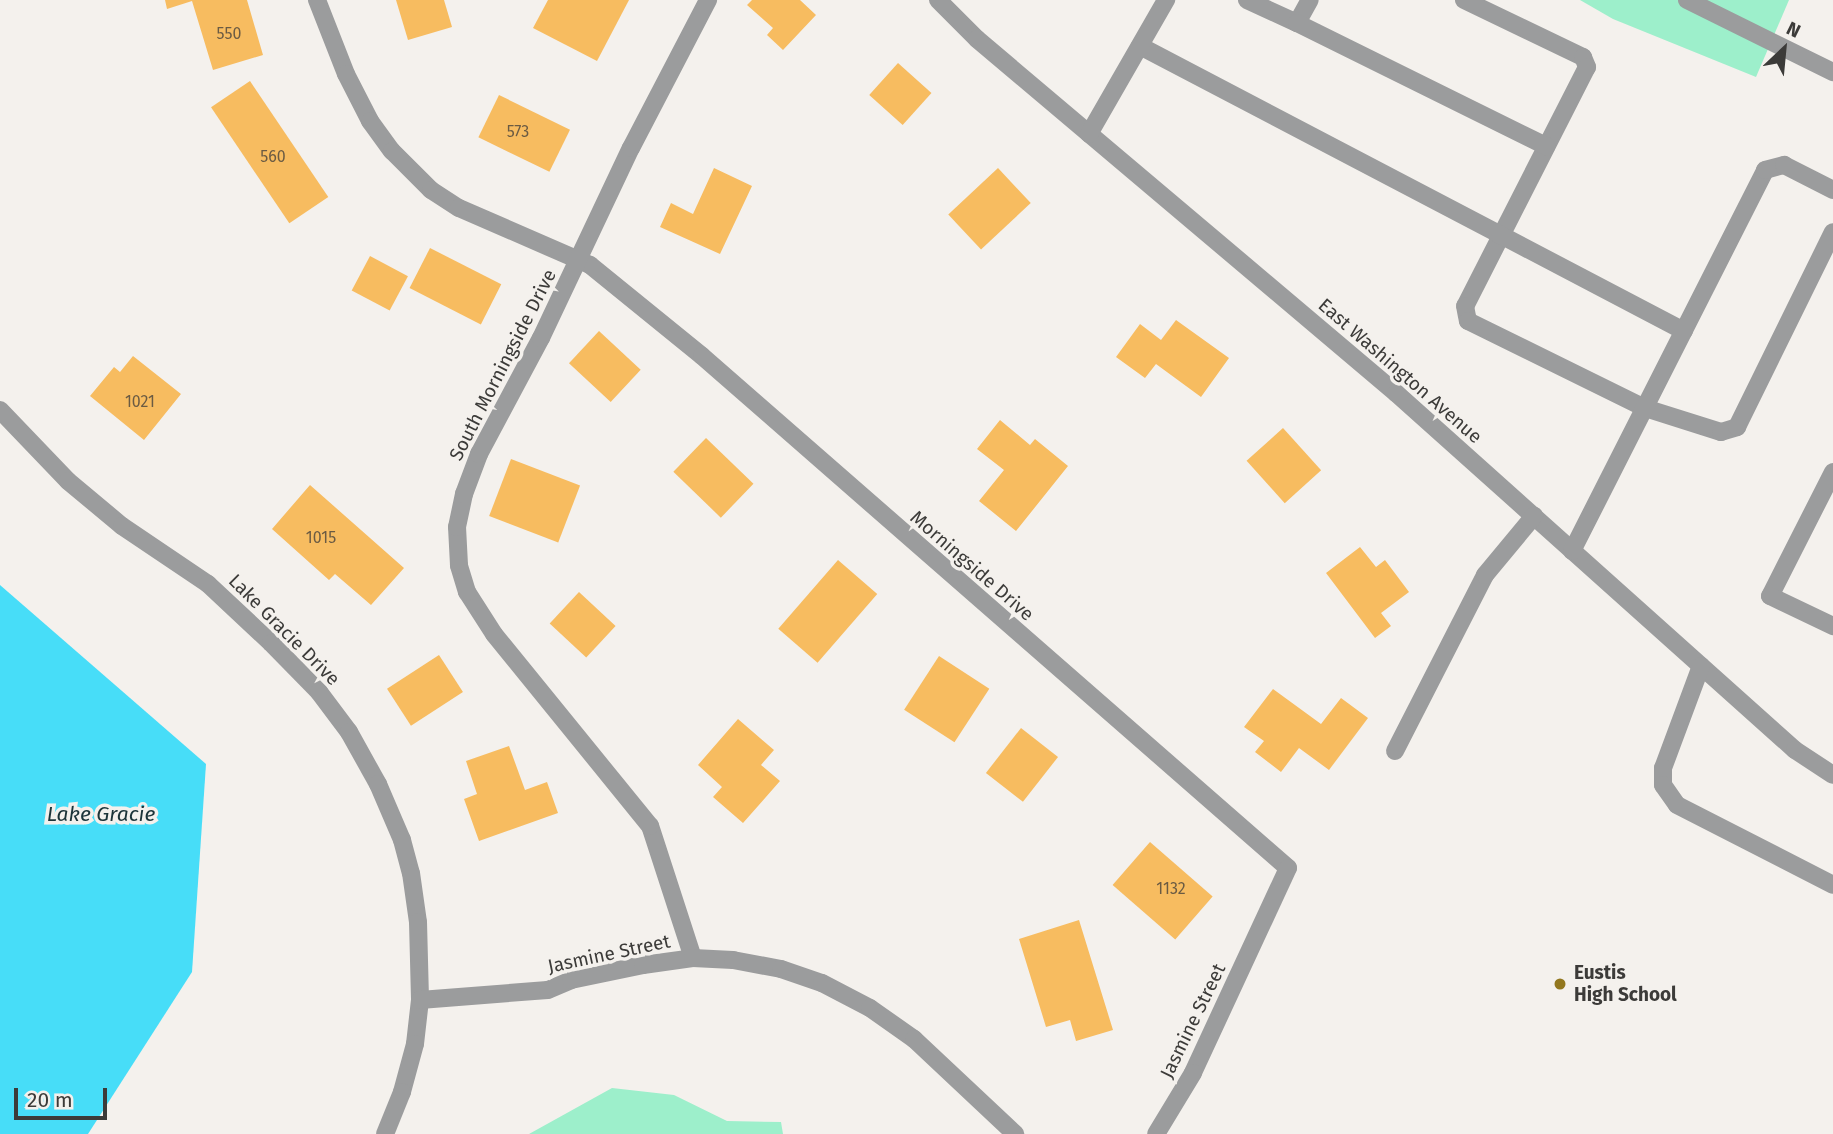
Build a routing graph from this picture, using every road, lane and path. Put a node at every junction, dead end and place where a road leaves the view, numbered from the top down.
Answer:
1 (317, 0) edge
2 (708, 0) edge
3 (938, 0) edge
4 (1166, 0) edge
5 (1247, 0) edge
6 (1310, 0) edge
7 (1464, 0) edge
8 (1687, 0) edge
9 (1297, 23) junction
10 (1140, 46) junction
11 (1833, 72) edge
12 (1089, 134) junction
13 (1546, 146) junction
14 (1833, 190) edge
15 (1833, 232) edge
16 (1502, 234) junction
17 (579, 261) junction
18 (1684, 331) junction
19 (1645, 408) junction
20 (0, 410) edge
21 (1833, 472) edge
22 (1534, 516) junction
23 (1572, 551) junction
24 (1833, 626) edge
25 (1701, 666) junction
26 (1395, 751) dead end
27 (1833, 775) edge
28 (1833, 886) edge
29 (1262, 923) joint
30 (694, 958) junction
31 (420, 1000) junction
32 (385, 1134) edge
33 (1015, 1134) edge
34 (1156, 1134) edge

1 - 17 street
2 - 17 street, South Morningside Drive
3 - 12 street, East Washington Avenue
4 - 10 street
5 - 9 street
6 - 9 street
7 - 13 street
8 - 11 street
9 - 13 street
10 - 12 street
10 - 16 street
12 - 22 street, East Washington Avenue
13 - 16 street
14 - 18 street
15 - 19 street
16 - 18 street
16 - 19 street
17 - 29 street, Morningside Drive
17 - 30 street, South Morningside Drive
18 - 19 street
19 - 23 street
20 - 31 street, Lake Gracie Drive
21 - 24 street
22 - 23 street, East Washington Avenue
22 - 26 street
23 - 25 street, East Washington Avenue
25 - 27 street, East Washington Avenue
25 - 28 street
29 - 34 street, Jasmine Street
30 - 31 street, Jasmine Street
30 - 33 street, Jasmine Street
31 - 32 street

